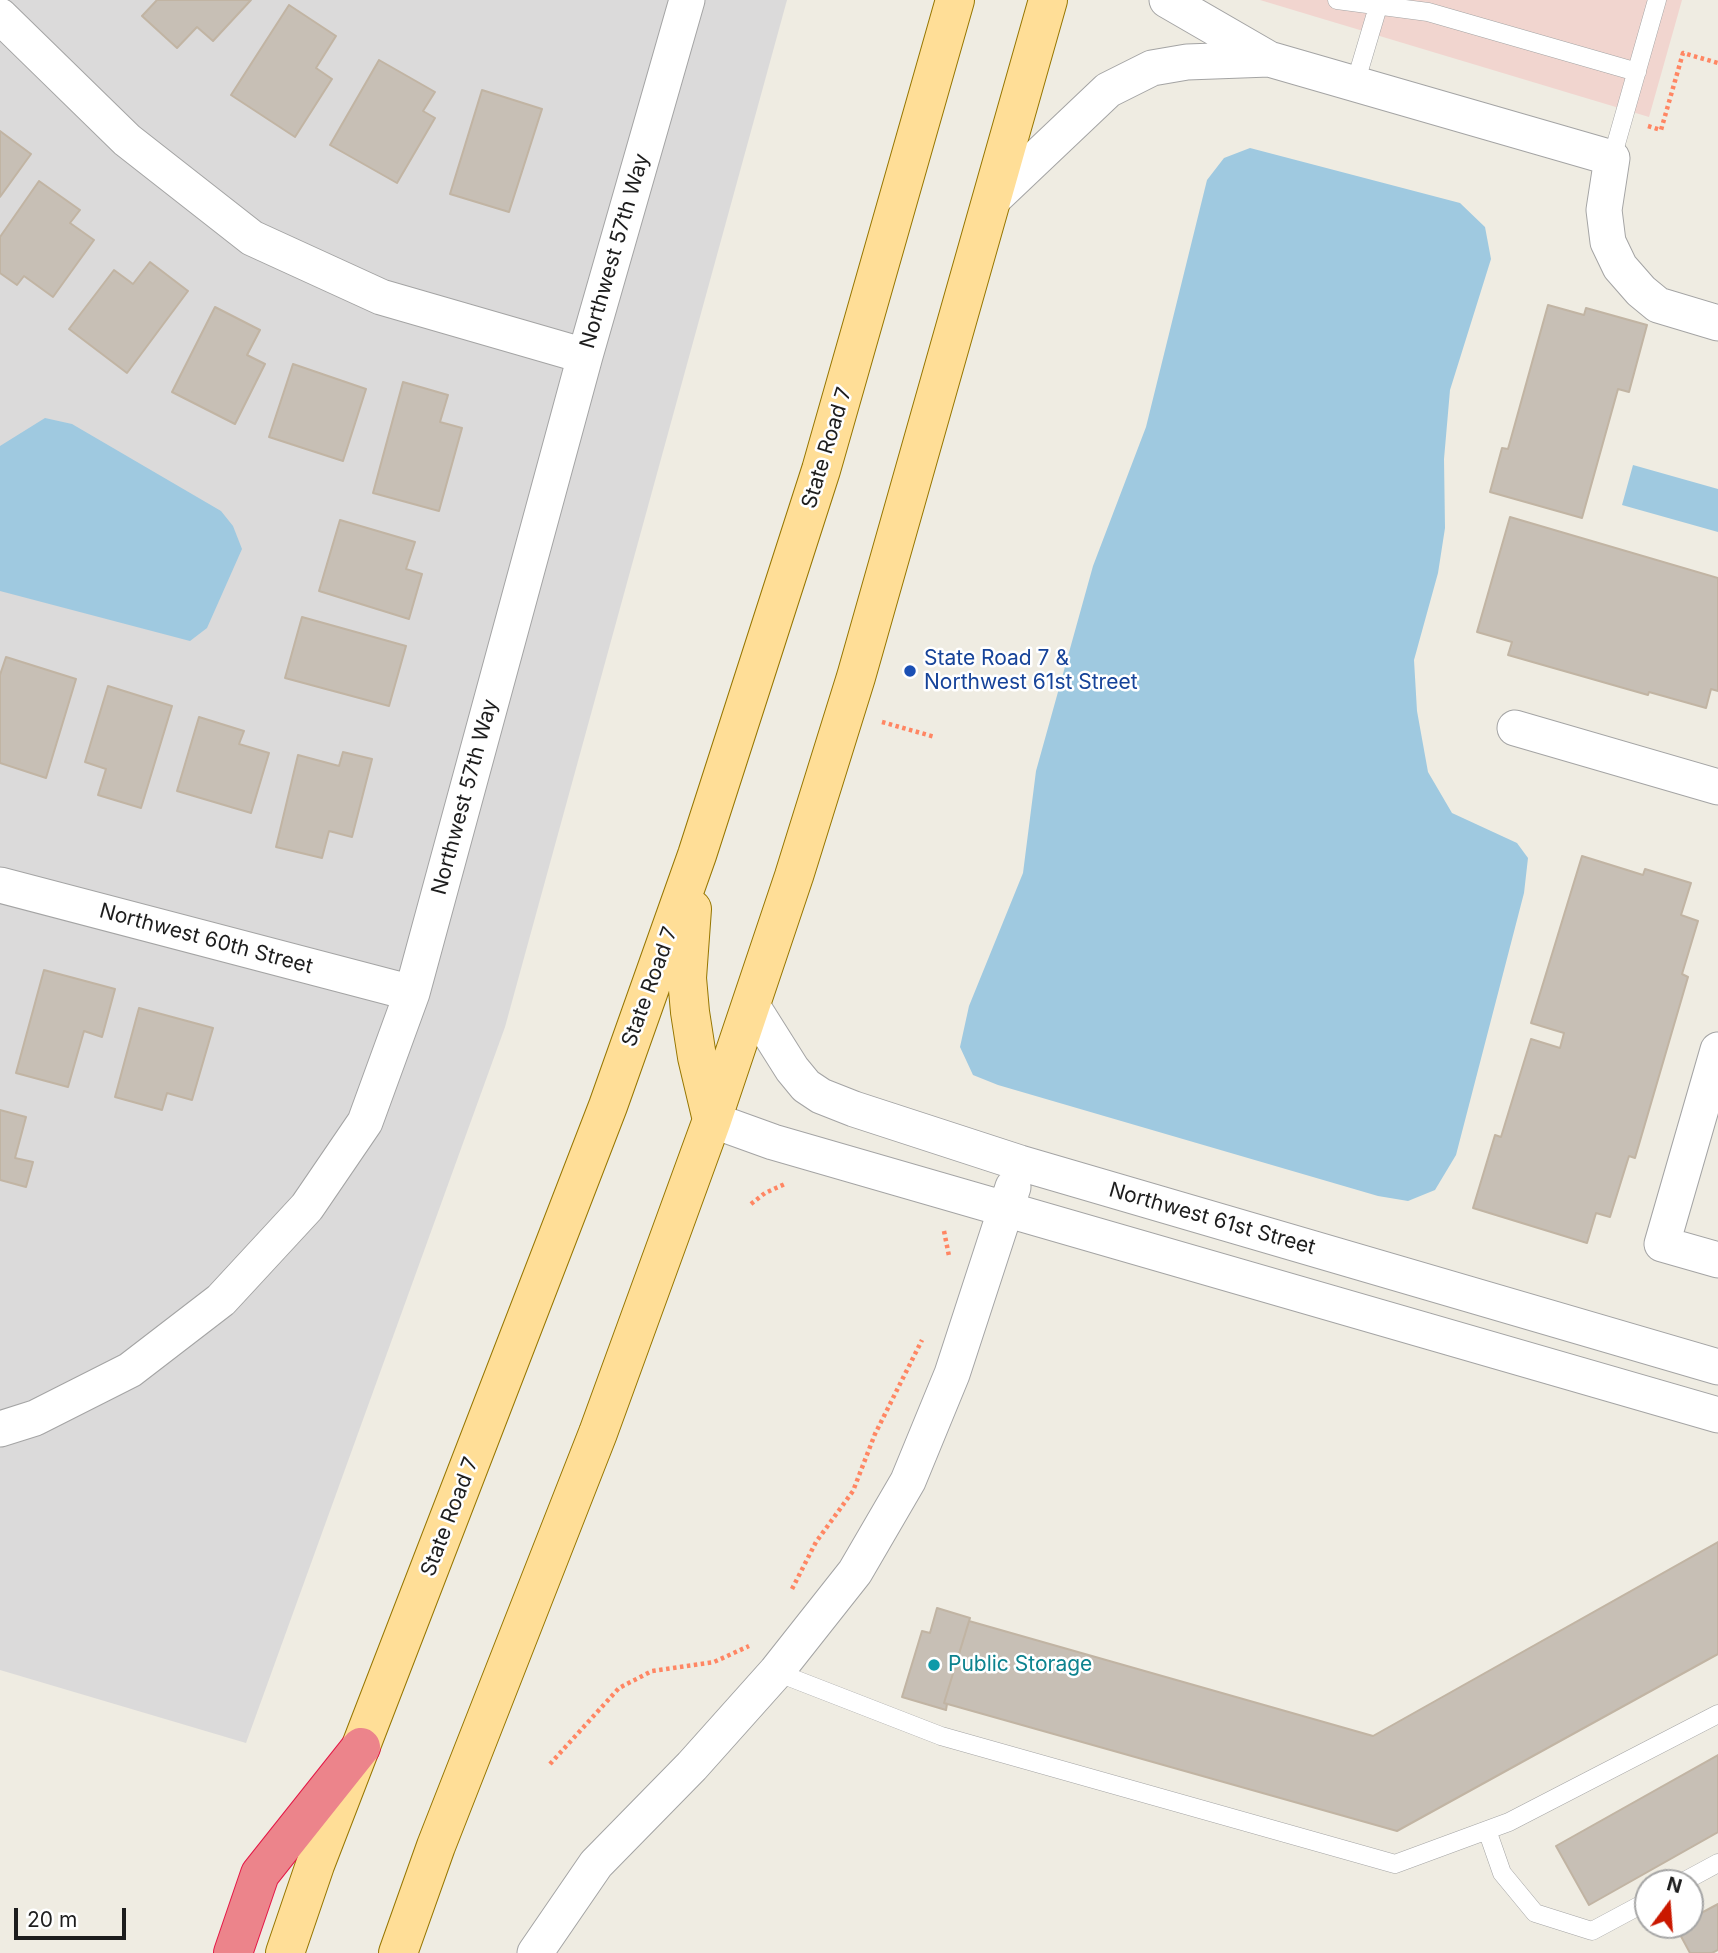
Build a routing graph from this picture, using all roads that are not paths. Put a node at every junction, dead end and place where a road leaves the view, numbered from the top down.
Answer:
1 (687, 0) edge
2 (955, 0) edge
3 (1048, 0) edge
4 (1167, 0) edge
5 (1336, 0) edge
6 (1657, 0) edge
7 (1379, 3) edge
8 (0, 16) edge
9 (1269, 59) junction
10 (1637, 72) junction
11 (1355, 84) junction
12 (1612, 158) junction
13 (991, 201) junction
14 (1718, 323) edge
15 (585, 356) junction
16 (1515, 729) dead end
17 (1718, 787) edge
18 (697, 855) junction
19 (0, 885) edge
20 (412, 993) junction
21 (751, 1004) junction
22 (1718, 1049) edge
23 (712, 1120) junction
24 (1020, 1163) junction
25 (1006, 1210) junction
26 (1718, 1260) edge
27 (1718, 1367) edge
28 (1718, 1415) edge
29 (0, 1429) edge
30 (776, 1672) junction
31 (1718, 1714) edge
32 (361, 1747) junction
33 (1487, 1830) junction
34 (1634, 1908) edge
35 (233, 1953) edge
36 (285, 1953) edge
37 (398, 1953) edge
38 (535, 1953) edge

1 - 15 street, Northwest 57th Way
2 - 18 main road, State Road 7
3 - 13 main road
4 - 9 street
5 - 7 lane
6 - 10 lane
7 - 10 lane
7 - 11 lane
8 - 15 street
9 - 11 street
9 - 13 street
10 - 12 lane
11 - 12 street
12 - 14 street
13 - 21 main road
15 - 20 street, Northwest 57th Way
16 - 17 street
18 - 23 main road
18 - 32 main road, State Road 7
19 - 20 street, Northwest 60th Street
20 - 29 street, Northwest 57th Way
21 - 23 main road
21 - 24 street, Northwest 61st Street
22 - 26 street
23 - 25 street
23 - 37 main road
24 - 25 street
24 - 27 street, Northwest 61st Street
25 - 28 street
25 - 30 street
30 - 33 lane
30 - 38 street
31 - 33 lane
32 - 35 highway
32 - 36 main road, State Road 7
33 - 34 lane

